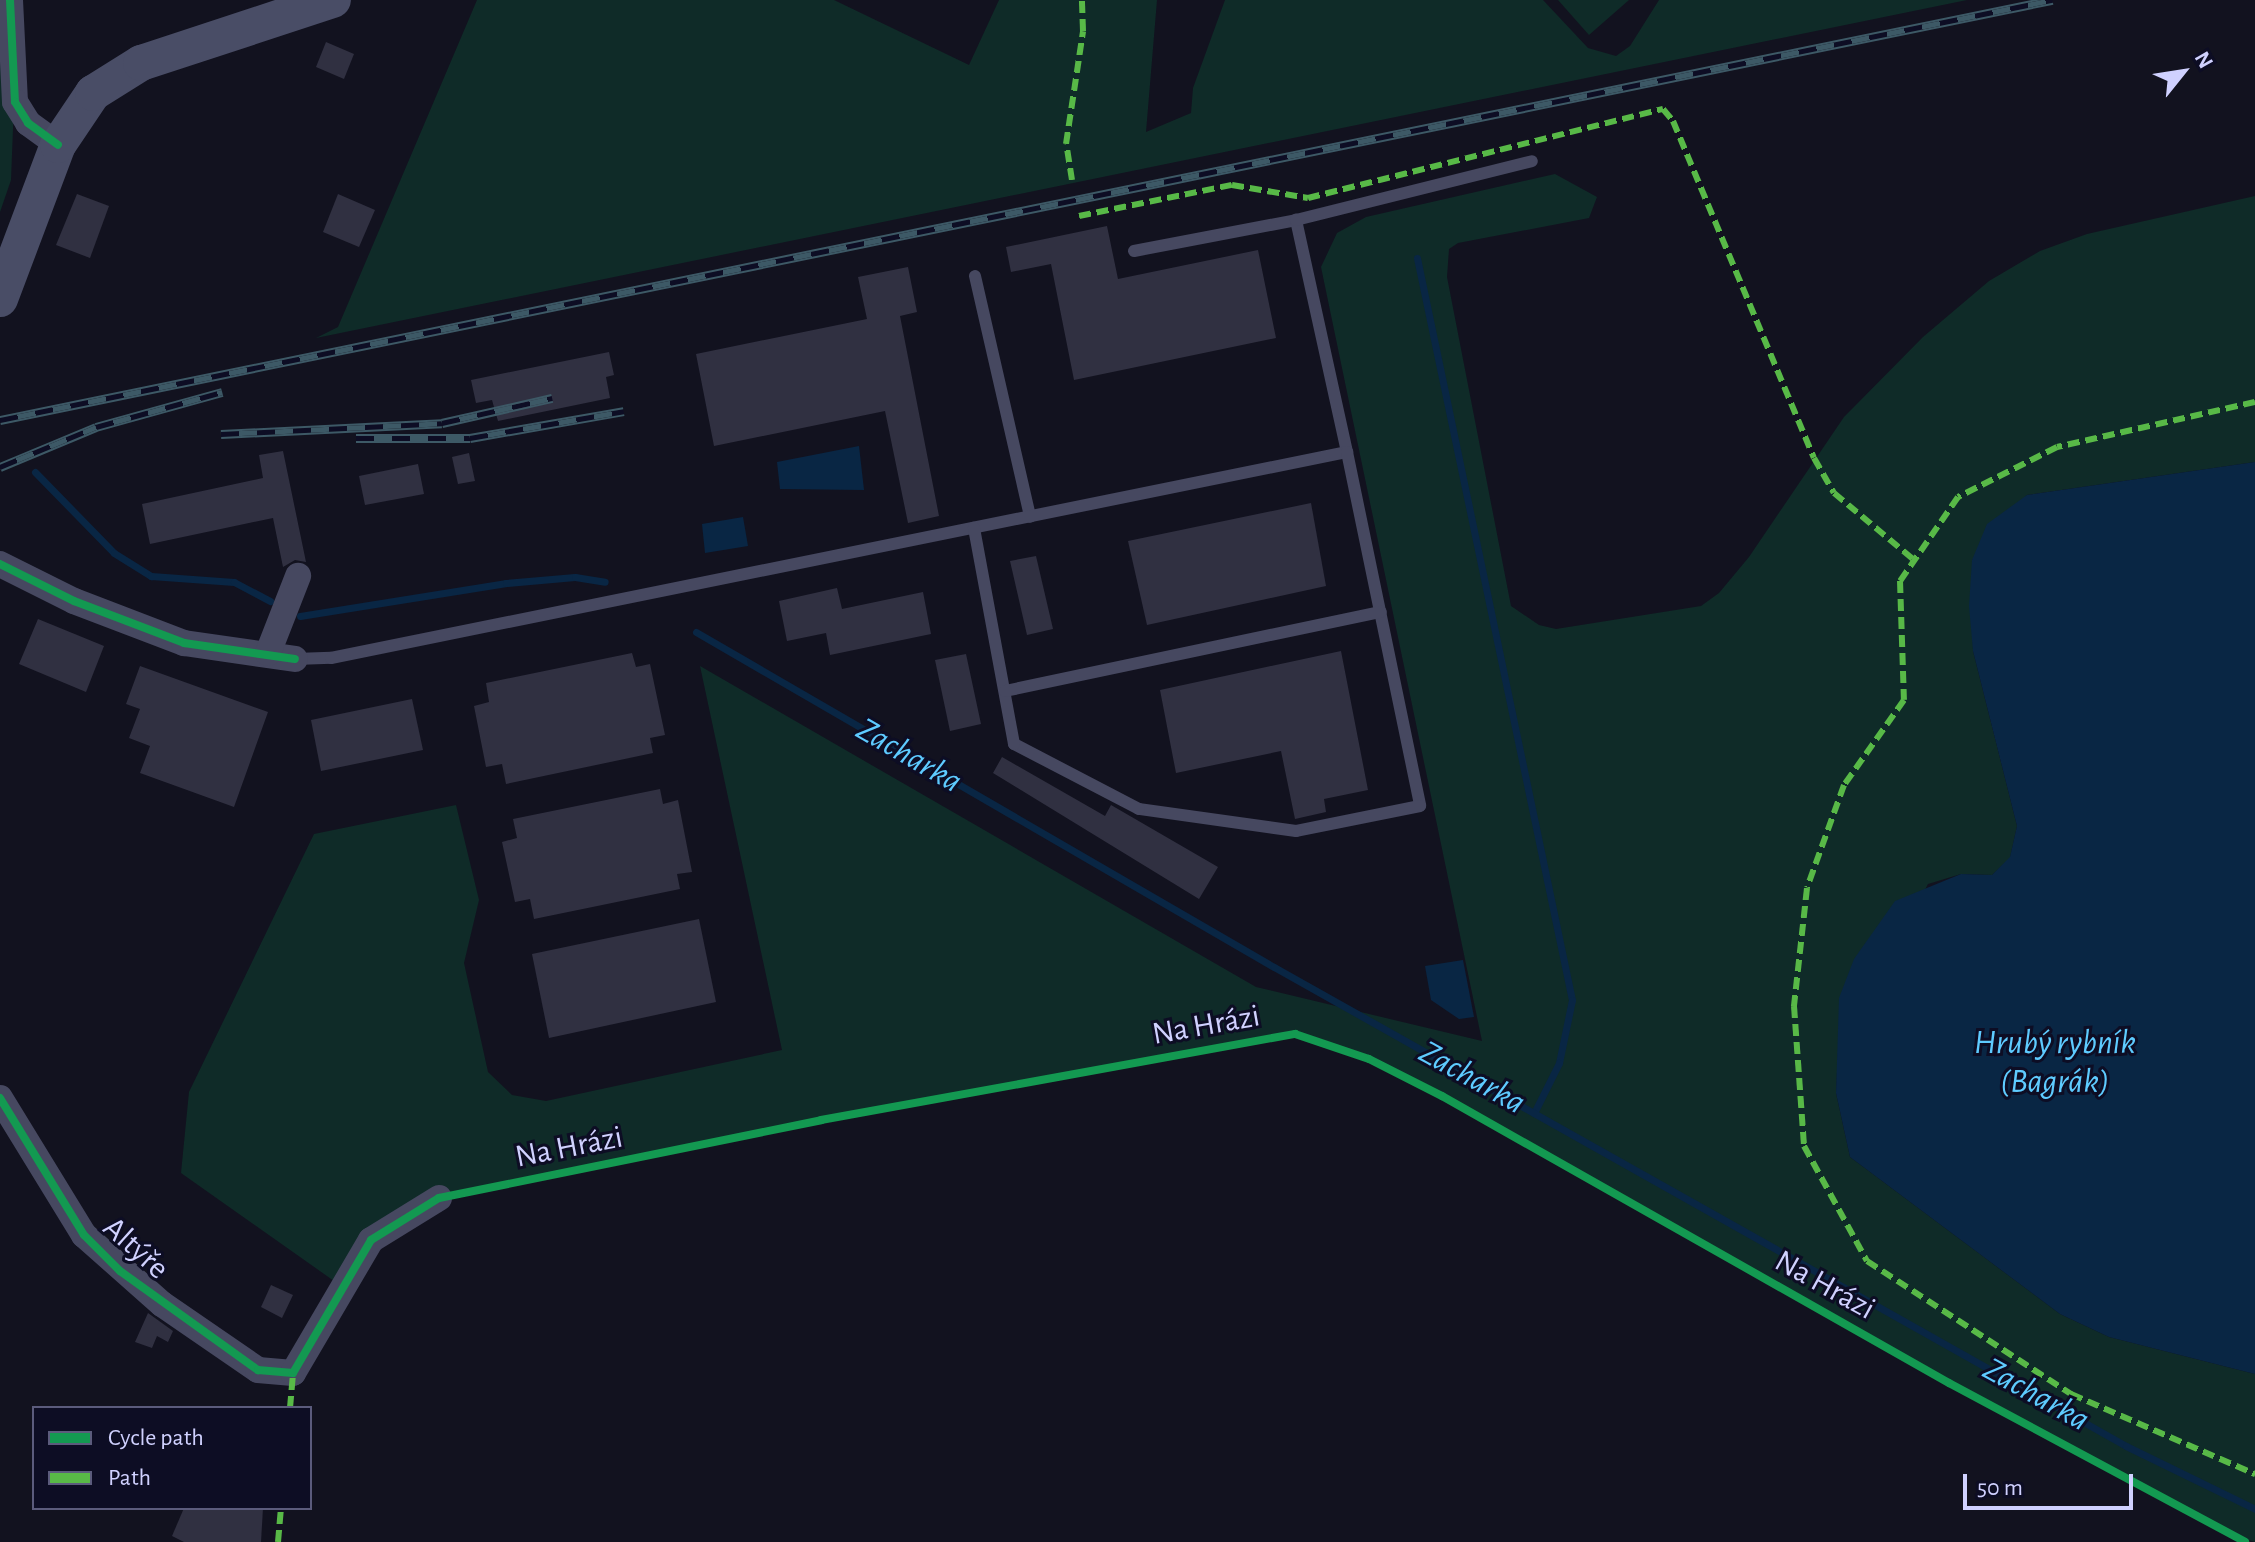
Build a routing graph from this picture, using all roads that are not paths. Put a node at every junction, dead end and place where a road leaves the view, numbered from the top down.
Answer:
1 (10, 0) edge
2 (333, 0) edge
3 (54, 158) junction
4 (1532, 161) dead end
5 (1296, 220) junction
6 (1134, 251) dead end
7 (975, 276) dead end
8 (0, 299) edge
9 (1347, 452) junction
10 (1030, 517) junction
11 (974, 528) junction
12 (0, 564) edge
13 (298, 576) dead end
14 (1381, 612) junction
15 (268, 653) junction
16 (295, 659) joint
17 (1005, 691) junction
18 (0, 1098) edge
19 (439, 1198) dead end

1 - 3 street
2 - 3 main road
3 - 8 main road
4 - 5 lane
5 - 6 lane
5 - 9 lane
7 - 10 lane
9 - 10 lane
9 - 14 lane
10 - 11 lane
11 - 16 lane
11 - 17 lane
12 - 15 street
13 - 15 street
14 - 17 lane
14 - 17 lane
15 - 16 street
18 - 19 street, Altýře

